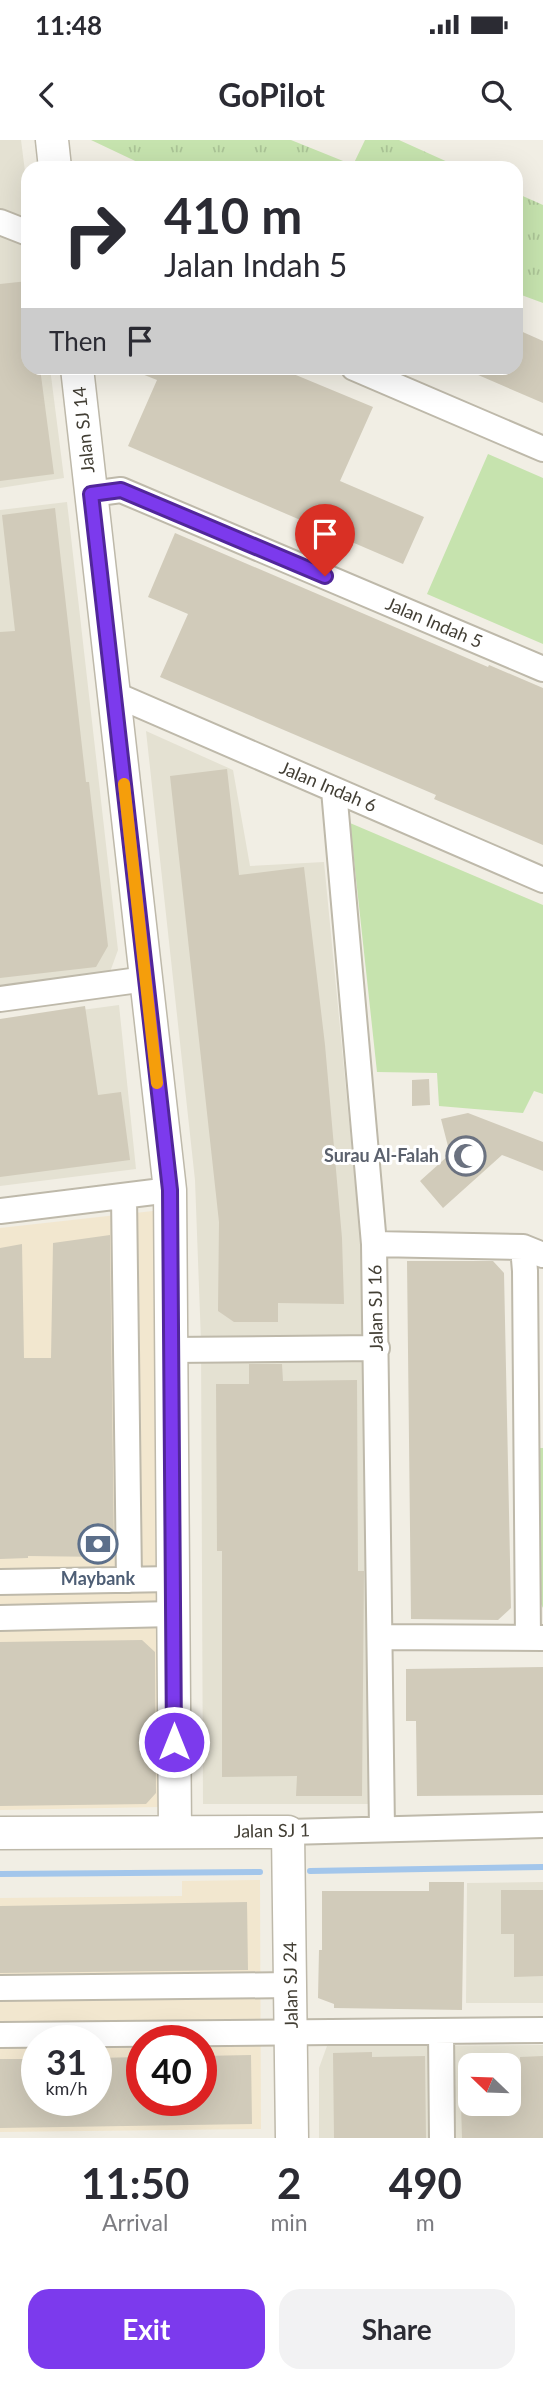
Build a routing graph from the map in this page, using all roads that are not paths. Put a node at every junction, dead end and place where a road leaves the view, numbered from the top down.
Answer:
1 (52, 140) edge
2 (54, 161) edge
3 (0, 222) edge
4 (21, 230) edge
5 (78, 375) edge
6 (371, 375) edge
7 (543, 449) edge
8 (91, 494) junction
9 (543, 669) edge
10 (114, 694) junction
11 (334, 790) junction
12 (543, 880) edge
13 (146, 979) junction
14 (0, 999) edge
15 (170, 1190) junction
16 (124, 1196) junction
17 (0, 1210) edge
18 (374, 1244) junction
19 (538, 1253) edge
20 (377, 1348) junction
21 (171, 1350) junction
22 (535, 1414) edge
23 (173, 1579) junction
24 (129, 1580) junction
25 (0, 1582) edge
26 (173, 1614) junction
27 (0, 1618) edge
28 (380, 1637) junction
29 (536, 1638) edge
30 (543, 1825) edge
31 (382, 1829) junction
32 (175, 1832) junction
33 (288, 1832) junction
34 (0, 1833) edge
35 (291, 1985) junction
36 (0, 1988) edge
37 (543, 2030) edge
38 (291, 2031) junction
39 (441, 2031) junction
40 (0, 2035) edge
41 (292, 2138) edge
42 (442, 2138) edge

1 - 2 street
3 - 4 street
5 - 8 street, Jalan SJ 14
6 - 7 street
8 - 9 street, Jalan Indah 5
8 - 10 street, Jalan SJ 14
10 - 11 street, Jalan Indah 6
10 - 13 street, Jalan SJ 14
11 - 12 street, Jalan Indah 6
11 - 18 street, Jalan SJ 16
13 - 14 street
13 - 15 street, Jalan SJ 14
15 - 16 street
15 - 21 street, Jalan SJ 14
16 - 17 street
16 - 24 street
18 - 19 street
18 - 20 street, Jalan SJ 16
19 - 22 street
20 - 21 street
20 - 28 street, Jalan SJ 16
21 - 23 street, Jalan SJ 14
22 - 29 street
23 - 24 street
23 - 26 street, Jalan SJ 14
24 - 25 street
26 - 27 street
26 - 32 street, Jalan SJ 14
28 - 29 street
28 - 31 street, Jalan SJ 16
30 - 31 street, Jalan SJ 1
31 - 33 street, Jalan SJ 1
32 - 33 street, Jalan SJ 1
32 - 34 street, Jalan SJ 1
33 - 35 street, Jalan SJ 24
35 - 36 street
35 - 38 street, Jalan SJ 24
37 - 39 street
38 - 39 street
38 - 40 street
38 - 41 street, Jalan SJ 24
39 - 42 street

